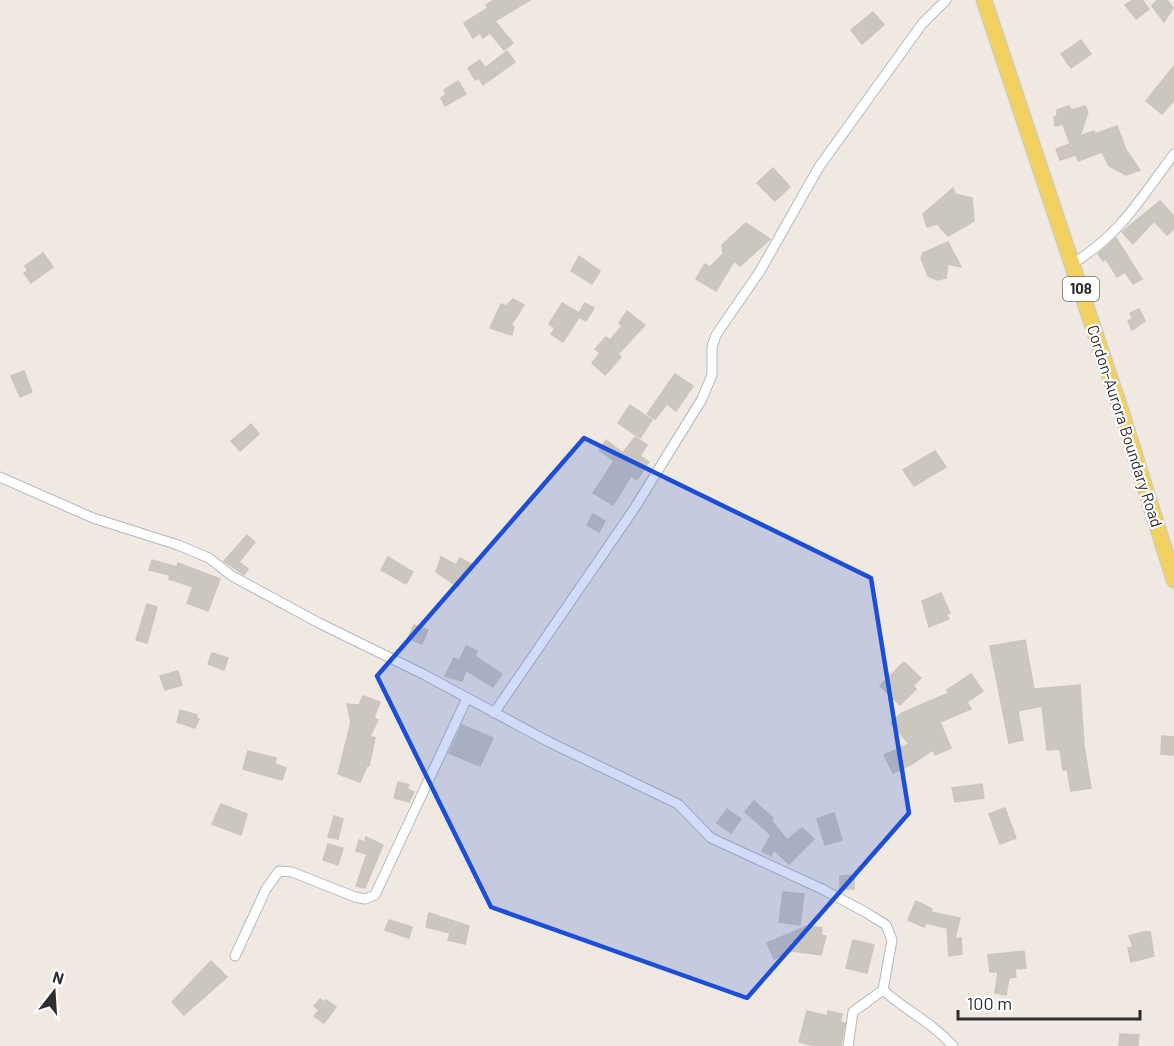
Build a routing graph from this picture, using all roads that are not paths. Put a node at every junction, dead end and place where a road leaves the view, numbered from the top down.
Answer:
1 (946, 0) edge
2 (984, 0) edge
3 (1174, 154) edge
4 (1072, 264) junction
5 (0, 477) edge
6 (1174, 580) edge
7 (468, 698) junction
8 (494, 713) junction
9 (235, 956) dead end
10 (883, 990) junction
11 (848, 1046) edge
12 (953, 1046) edge

1 - 8 street
2 - 4 main road, Cordon-Aurora Boundary Road / 108
3 - 4 street
4 - 6 main road, Cordon-Aurora Boundary Road / 108
5 - 7 street
7 - 8 street
7 - 9 street
8 - 10 street
10 - 11 street
10 - 12 street

